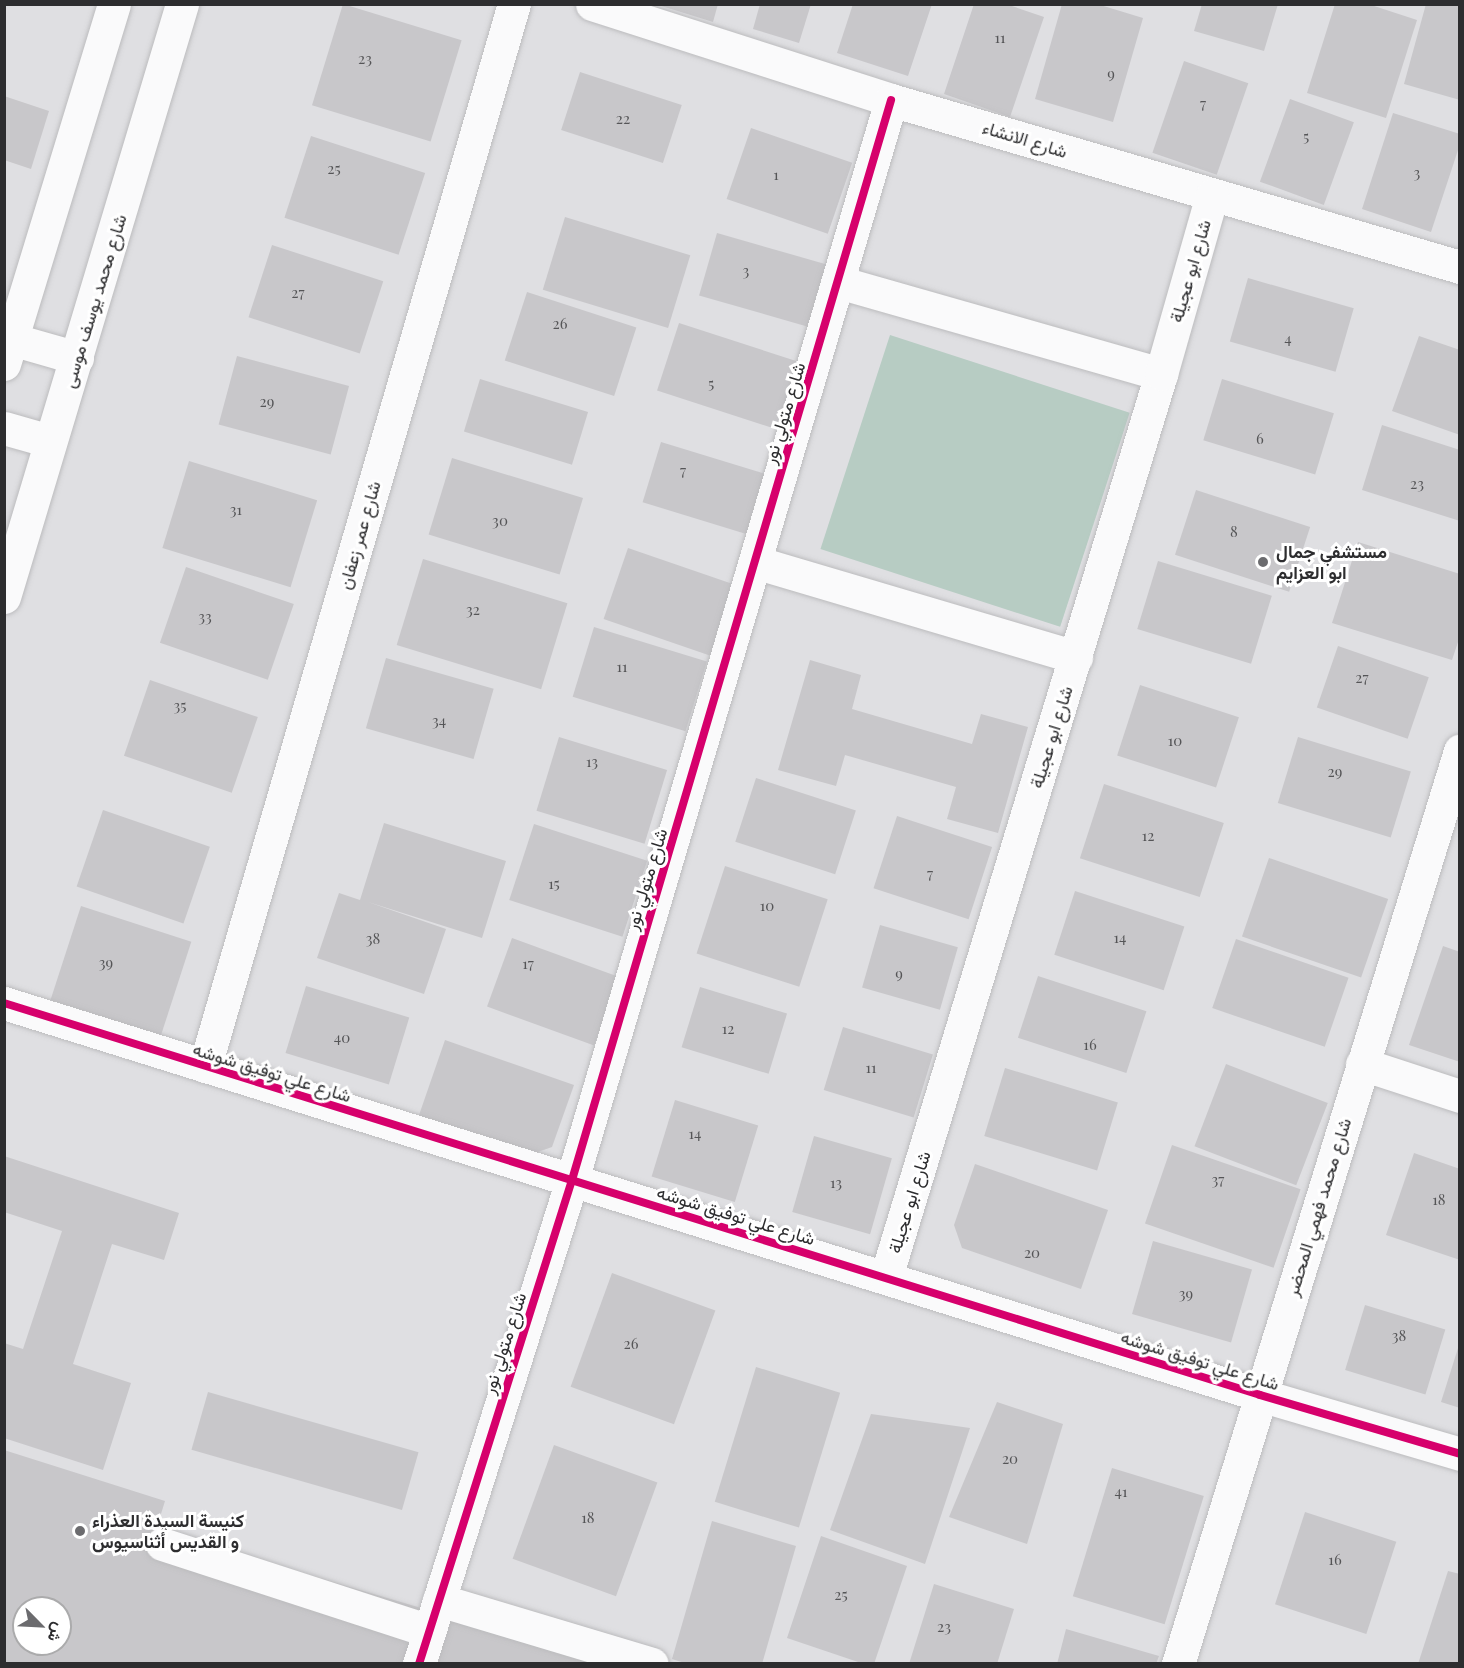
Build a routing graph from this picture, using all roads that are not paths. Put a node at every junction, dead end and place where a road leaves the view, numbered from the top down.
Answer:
1 (114, 4) edge
2 (182, 4) edge
3 (514, 4) edge
4 (592, 4) edge
5 (891, 100) junction
6 (1212, 195) junction
7 (1460, 267) edge
8 (838, 282) junction
9 (7, 347) edge
10 (77, 358) junction
11 (1161, 374) junction
12 (4, 428) edge
13 (50, 441) junction
14 (755, 562) junction
15 (4, 597) edge
16 (1076, 657) junction
17 (1460, 750) edge
18 (4, 1003) edge
19 (1362, 1064) junction
20 (205, 1066) junction
21 (1460, 1096) edge
22 (572, 1180) junction
23 (886, 1277) junction
24 (1260, 1395) junction
25 (1460, 1454) edge
26 (162, 1544) dead end
27 (438, 1600) junction
28 (429, 1631) junction
29 (419, 1664) edge
30 (652, 1664) edge
31 (1178, 1664) edge

1 - 9 street
2 - 10 street, شارع محمد يوسف موسى
3 - 20 street, شارع عمر زعفان
4 - 5 street, شارع الانشاء
5 - 6 street, شارع الانشاء
5 - 8 street, شارع متولي نور
6 - 7 street, شارع الانشاء
6 - 11 street, شارع ابو عجيلة
8 - 11 street
8 - 14 street, شارع متولي نور
9 - 10 street
10 - 13 street, شارع محمد يوسف موسى
11 - 16 street, شارع ابو عجيلة
12 - 13 street
13 - 15 street, شارع محمد يوسف موسى
14 - 16 street
14 - 22 street, شارع متولي نور
16 - 23 street, شارع ابو عجيلة
17 - 19 street, شارع محمد فهمي المحضر
18 - 20 street, شارع علي توفيق شوشه
19 - 21 street
19 - 24 street, شارع محمد فهمي المحضر
20 - 22 street, شارع علي توفيق شوشه
22 - 23 street, شارع علي توفيق شوشه
22 - 27 street, شارع متولي نور
23 - 24 street, شارع علي توفيق شوشه
24 - 25 street, شارع علي توفيق شوشه
24 - 31 street, شارع محمد فهمي المحضر
26 - 28 street
27 - 28 street, شارع متولي نور
27 - 30 street
28 - 29 street, شارع متولي نور

